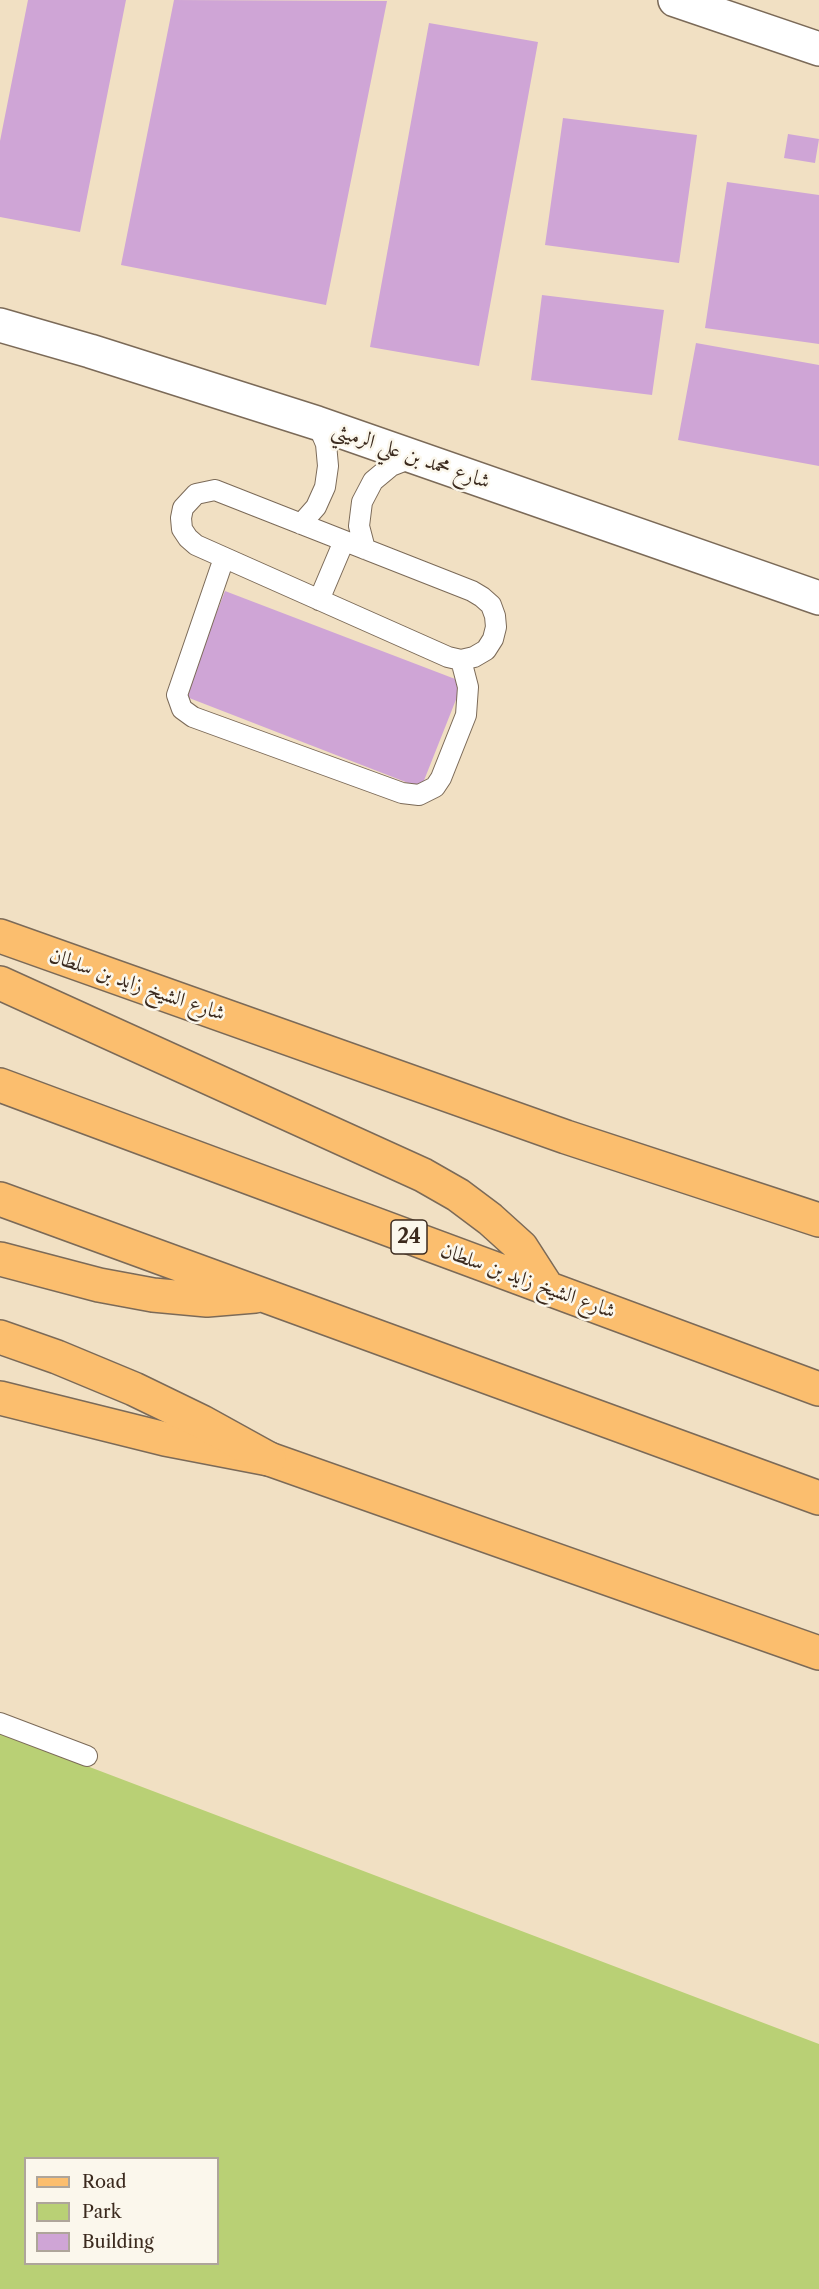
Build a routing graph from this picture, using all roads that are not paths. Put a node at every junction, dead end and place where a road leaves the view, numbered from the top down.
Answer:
1 (675, 0) edge
2 (819, 49) edge
3 (0, 325) edge
4 (317, 423) junction
5 (414, 457) junction
6 (301, 524) junction
7 (344, 541) junction
8 (365, 549) junction
9 (224, 558) junction
10 (819, 598) edge
11 (319, 600) junction
12 (461, 660) junction
13 (0, 936) edge
14 (0, 983) edge
15 (0, 1085) edge
16 (0, 1199) edge
17 (819, 1220) edge
18 (0, 1259) edge
19 (548, 1289) junction
20 (263, 1295) junction
21 (0, 1337) edge
22 (819, 1389) edge
23 (0, 1398) edge
24 (269, 1459) junction
25 (819, 1498) edge
26 (819, 1653) edge
27 (0, 1723) edge
28 (87, 1756) dead end

1 - 2 street
3 - 4 street, شارع محمد بن علي الرميثي
4 - 5 street, شارع محمد بن علي الرميثي
4 - 6 lane
5 - 8 lane
5 - 10 street, شارع محمد بن علي الرميثي
6 - 7 lane
6 - 9 lane
7 - 8 lane
7 - 11 lane
8 - 12 lane
9 - 11 lane
9 - 12 lane
11 - 12 lane
13 - 17 main road, شارع الشيخ زايد بن سلطان
14 - 19 main road
15 - 19 main road, شارع الشيخ زايد بن سلطان / 24
16 - 20 main road
18 - 20 main road
19 - 22 main road, شارع الشيخ زايد بن سلطان / 24
20 - 25 main road
21 - 24 main road
23 - 24 main road
24 - 26 main road
27 - 28 lane

